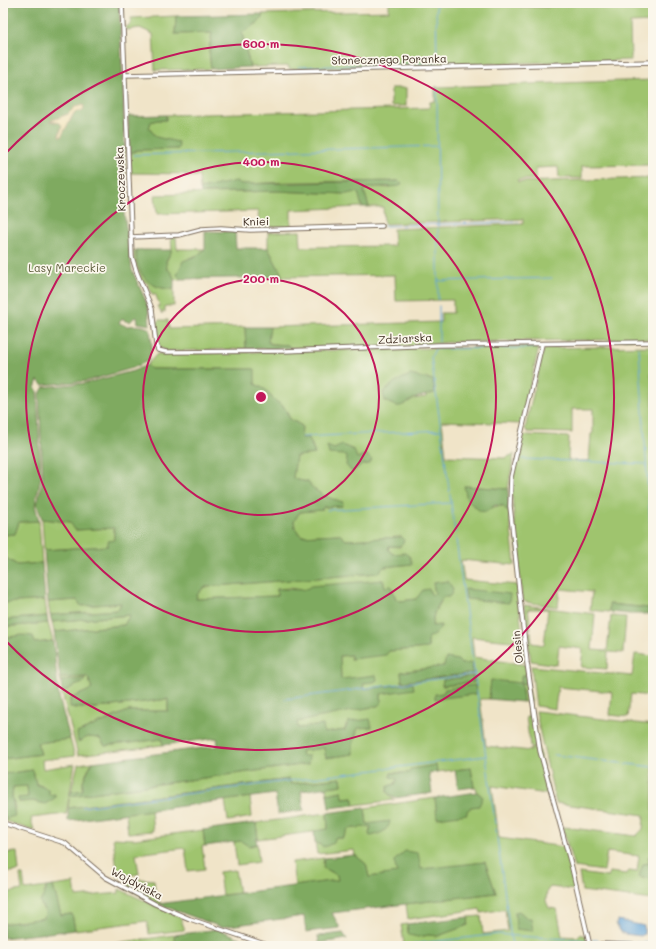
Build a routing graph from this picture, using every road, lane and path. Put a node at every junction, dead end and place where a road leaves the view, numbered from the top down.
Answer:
1 (122, 3) edge
2 (653, 62) edge
3 (125, 75) junction
4 (382, 226) dead end
5 (131, 237) junction
6 (653, 342) edge
7 (542, 344) junction
8 (158, 350) joint
9 (3, 823) edge
10 (270, 946) edge
11 (590, 946) edge
12 (595, 946) edge
13 (646, 946) edge

1 - 3 street, Kroczewska
2 - 3 street, Słonecznego Poranka
3 - 5 street, Kroczewska
4 - 5 street, Kniei
5 - 8 street, Kroczewska
6 - 7 street, Zdziarska
7 - 8 street, Zdziarska
7 - 11 street, Olesin
9 - 10 street, Wojdyńska
12 - 13 street

